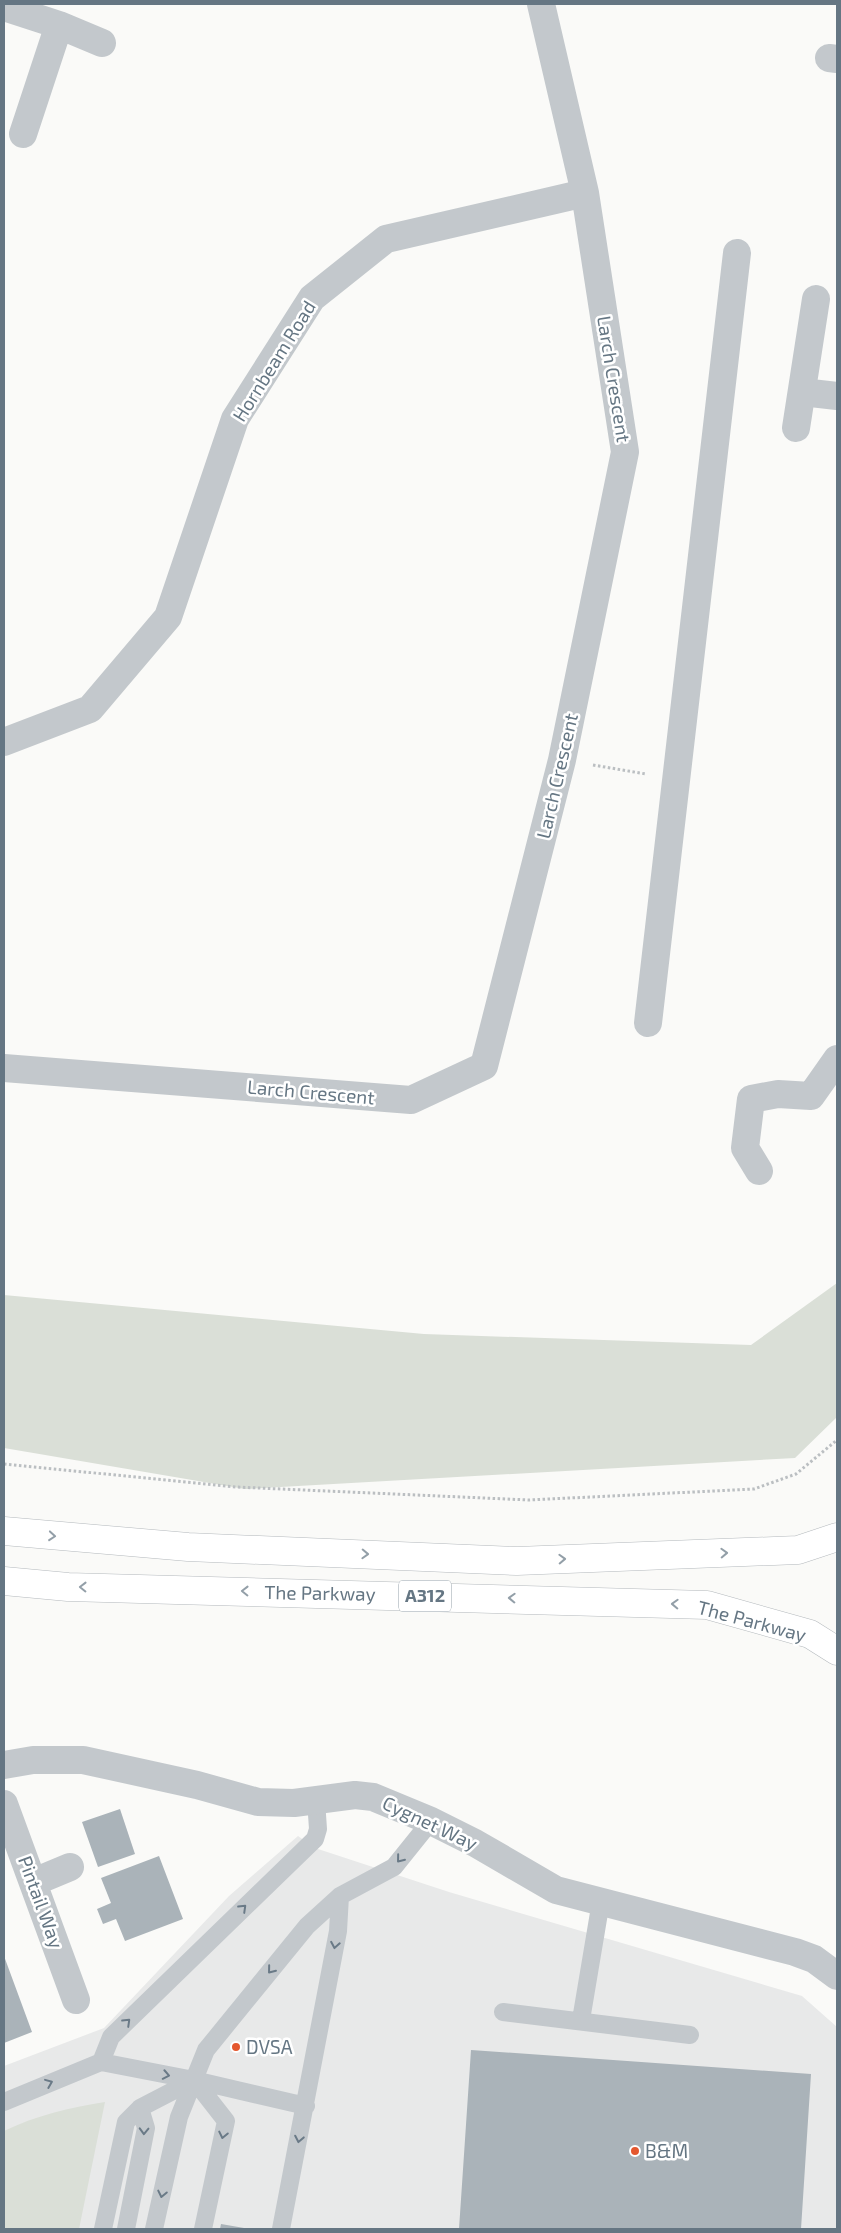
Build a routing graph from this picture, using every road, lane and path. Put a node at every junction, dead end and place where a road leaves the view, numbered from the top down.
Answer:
1 (541, 4) edge
2 (4, 7) edge
3 (58, 25) junction
4 (102, 43) dead end
5 (23, 134) dead end
6 (586, 193) junction
7 (737, 253) dead end
8 (816, 299) dead end
9 (802, 392) junction
10 (837, 396) edge
11 (796, 428) dead end
12 (4, 742) edge
13 (562, 760) junction
14 (676, 779) junction
15 (648, 1023) dead end
16 (837, 1059) edge
17 (4, 1068) edge
18 (759, 1171) dead end
19 (837, 1440) edge
20 (4, 1464) edge
21 (4, 1532) edge
22 (837, 1536) edge
23 (4, 1581) edge
24 (837, 1651) edge
25 (4, 1765) edge
26 (316, 1800) junction
27 (4, 1804) edge
28 (431, 1821) junction
29 (70, 1868) dead end
30 (34, 1882) junction
31 (340, 1896) junction
32 (601, 1901) junction
33 (837, 1976) edge
34 (76, 2000) dead end
35 (503, 2012) dead end
36 (580, 2020) junction
37 (690, 2035) dead end
38 (101, 2062) junction
39 (194, 2080) junction
40 (4, 2102) edge
41 (306, 2106) junction
42 (140, 2108) junction
43 (103, 2229) edge
44 (126, 2229) edge
45 (154, 2229) edge
46 (203, 2229) edge
47 (281, 2229) edge

1 - 6 street, Larch Crescent
2 - 3 street
3 - 4 street
3 - 5 street
6 - 12 street, Hornbeam Road
6 - 13 street, Larch Crescent
7 - 14 street
8 - 9 street
9 - 10 street
9 - 11 street
13 - 14 path
13 - 17 street, Larch Crescent
14 - 15 street
16 - 18 street
19 - 20 path
21 -> 22 highway, The Parkway / A312
24 -> 23 highway, The Parkway / A312
25 - 26 street, Cygnet Way
26 - 28 street, Cygnet Way
38 -> 26 lane
27 - 30 street, Pintail Way
28 -> 31 lane
28 - 32 street, Cygnet Way
29 - 30 street
30 - 34 street, Pintail Way
31 -> 39 lane
31 -> 41 lane
32 - 33 street, Cygnet Way
32 - 36 lane
35 - 36 lane
36 - 37 lane
38 -> 39 lane
40 -> 38 lane
39 - 41 lane
39 - 42 lane
39 -> 45 lane
39 -> 46 lane
41 -> 47 lane
42 - 43 lane
42 -> 44 lane

